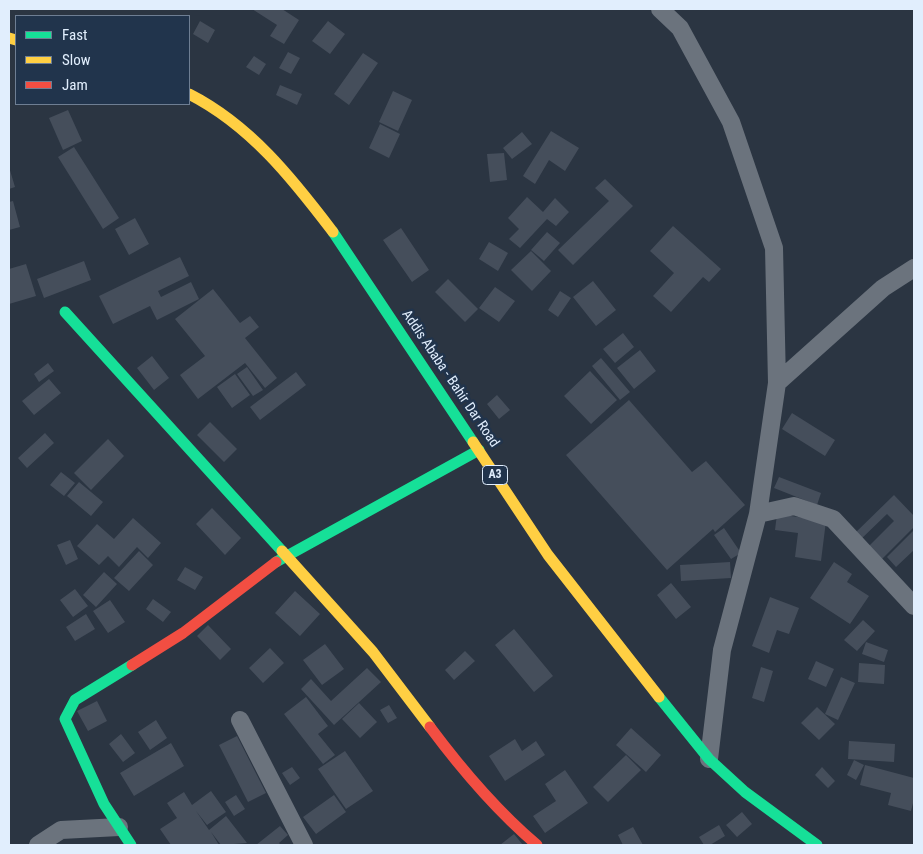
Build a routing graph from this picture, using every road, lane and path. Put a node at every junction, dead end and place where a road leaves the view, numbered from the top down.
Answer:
1 (660, 9) edge
2 (190, 95) edge
3 (914, 268) edge
4 (65, 312) dead end
5 (777, 383) junction
6 (479, 450) junction
7 (758, 514) junction
8 (284, 555) junction
9 (914, 606) edge
10 (240, 720) dead end
11 (709, 759) junction
12 (119, 827) junction
13 (38, 845) edge
14 (131, 845) edge
15 (304, 845) edge
16 (537, 845) edge
17 (817, 845) edge

1 - 5 street
2 - 6 main road, Addis Ababa - Bahir Dar Road / A3
3 - 5 street
4 - 8 main road
5 - 7 street
6 - 8 main road
6 - 11 main road, Addis Ababa - Bahir Dar Road / A3
7 - 9 street
7 - 11 street
8 - 12 main road
8 - 16 main road
10 - 15 street
11 - 17 main road, Addis Ababa - Bahir Dar Road / A3
12 - 13 street
12 - 14 main road

